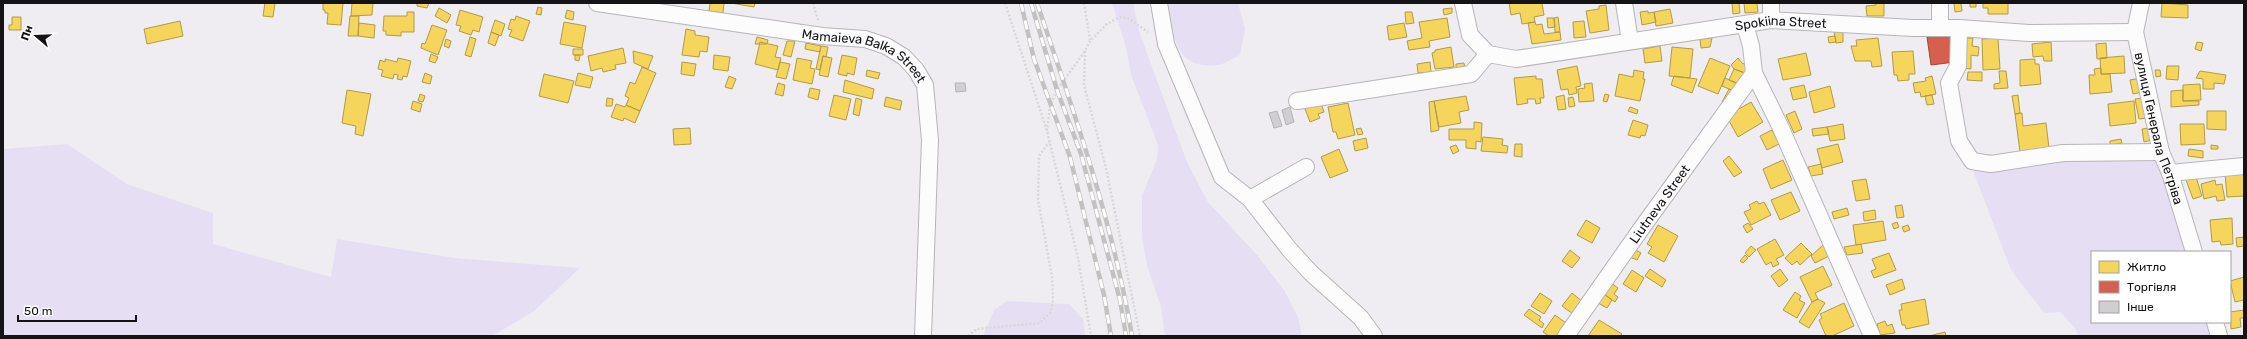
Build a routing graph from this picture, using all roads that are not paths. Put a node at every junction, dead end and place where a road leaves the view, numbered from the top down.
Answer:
1 (597, 3) edge
2 (1159, 3) edge
3 (1463, 3) edge
4 (1624, 3) edge
5 (1771, 3) edge
6 (1940, 3) edge
7 (2141, 3) edge
8 (1771, 20) junction
9 (1745, 25) junction
10 (1940, 27) junction
11 (1959, 28) junction
12 (2135, 32) junction
13 (1630, 40) junction
14 (1488, 54) junction
15 (1754, 73) junction
16 (1297, 101) dead end
17 (2161, 152) junction
18 (2244, 166) edge
19 (1306, 167) dead end
20 (2170, 173) junction
21 (1250, 199) junction
22 (2194, 251) edge
23 (2215, 323) edge
24 (923, 336) edge
25 (1374, 336) edge
26 (1566, 336) edge
27 (1872, 336) edge
28 (2219, 336) edge

1 - 24 street, Mamaieva Balka Street
2 - 21 street
3 - 14 street
4 - 13 street
5 - 8 street
6 - 10 street
7 - 12 street, вулиця Генерала Петріва
8 - 9 street, Spokiina Street
8 - 10 street, Spokiina Street
9 - 13 street, Spokiina Street
9 - 15 street
10 - 11 street, Spokiina Street
11 - 12 street, Spokiina Street
11 - 17 street
12 - 17 street, вулиця Генерала Петріва
13 - 14 street, Spokiina Street
14 - 16 street
15 - 26 street, Liutneva Street
15 - 27 street
17 - 20 street, вулиця Генерала Петріва
18 - 20 street
19 - 21 street
20 - 22 street, вулиця Генерала Петріва
21 - 25 street
23 - 28 street

